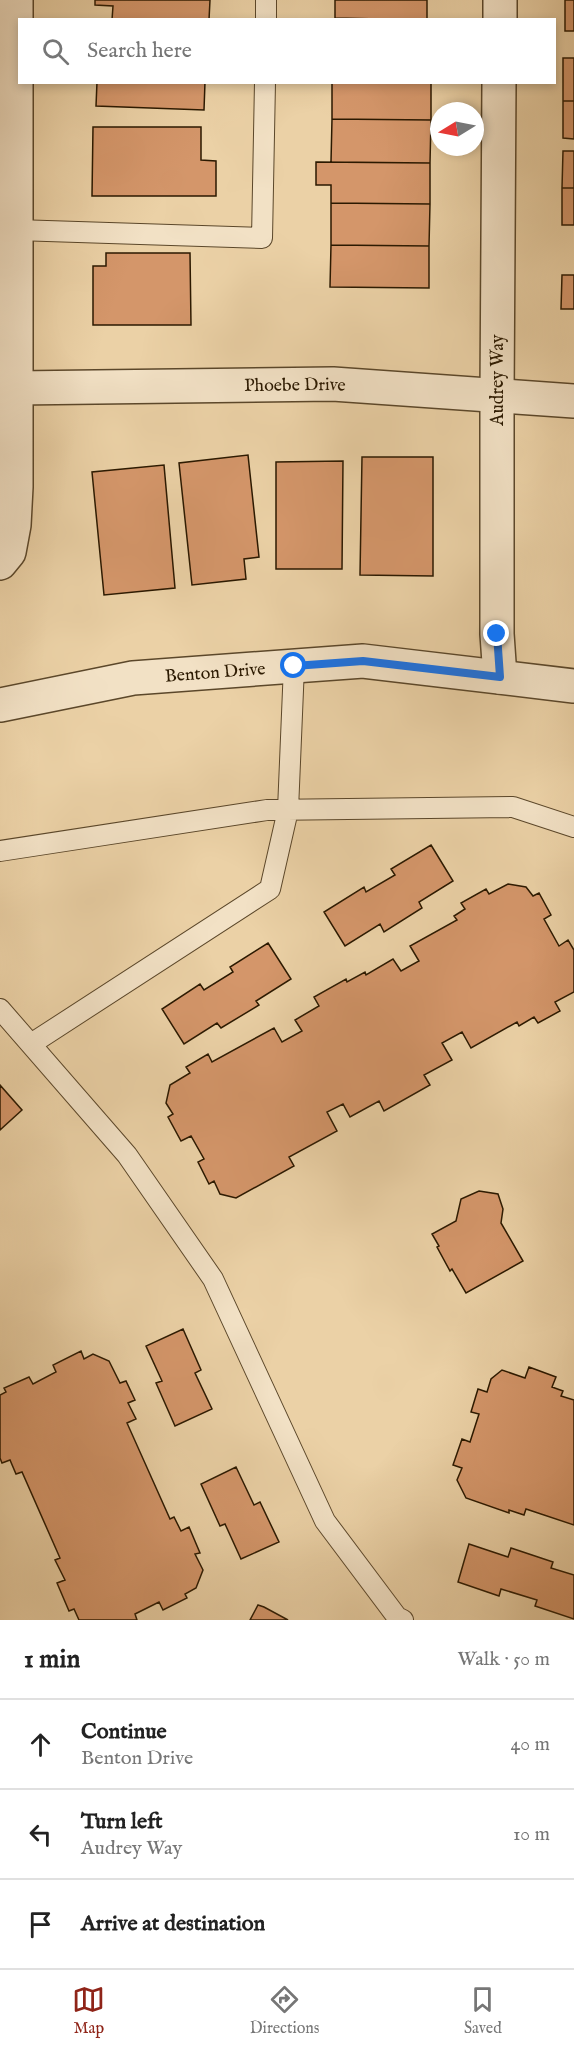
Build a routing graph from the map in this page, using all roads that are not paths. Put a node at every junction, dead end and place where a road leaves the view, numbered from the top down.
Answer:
1 (16, 0) edge
2 (266, 0) edge
3 (500, 0) edge
4 (266, 18) edge
5 (500, 18) edge
6 (265, 84) edge
7 (499, 84) edge
8 (16, 230) junction
9 (16, 388) junction
10 (497, 396) junction
11 (574, 401) edge
12 (5, 557) edge
13 (294, 666) junction
14 (500, 677) junction
15 (574, 686) edge
16 (0, 705) edge
17 (288, 810) junction
18 (574, 827) edge
19 (0, 851) edge
20 (0, 1009) edge
21 (31, 1044) junction
22 (403, 1620) edge

1 - 8 street
2 - 4 lane
3 - 5 street
6 - 8 lane
7 - 10 street, Audrey Way
8 - 9 street
9 - 10 street, Phoebe Drive
9 - 12 street
10 - 11 street, Phoebe Drive
10 - 14 street, Audrey Way
13 - 14 street, Benton Drive
13 - 16 street, Benton Drive
13 - 17 lane
14 - 15 street, Benton Drive
17 - 18 lane
17 - 19 lane
17 - 21 lane
20 - 21 lane
21 - 22 lane

